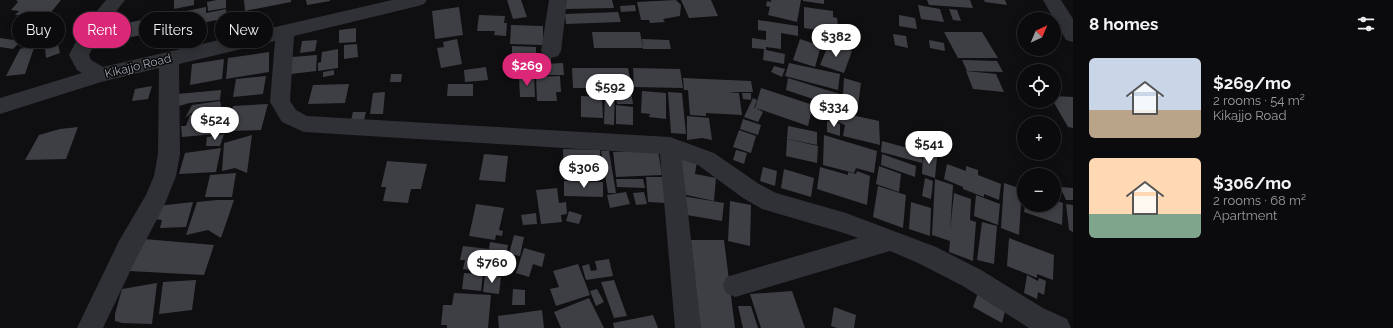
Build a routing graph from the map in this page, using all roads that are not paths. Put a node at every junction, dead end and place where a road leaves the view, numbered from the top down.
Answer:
1 (116, 0) edge
2 (418, 0) edge
3 (558, 0) edge
4 (1052, 0) edge
5 (285, 32) junction
6 (1073, 35) edge
7 (551, 50) dead end
8 (169, 59) junction
9 (101, 75) junction
10 (0, 106) edge
11 (670, 146) junction
12 (890, 240) junction
13 (735, 285) dead end
14 (90, 328) edge
15 (688, 328) edge
16 (1058, 328) edge

1 - 9 street
2 - 5 street, Kikajjo Road
3 - 7 street
4 - 6 street
5 - 8 street, Kikajjo Road
5 - 11 street
8 - 9 street, Kikajjo Road
8 - 14 street
9 - 10 street, Kikajjo Road
11 - 12 street
11 - 15 street
12 - 13 street
12 - 16 street

